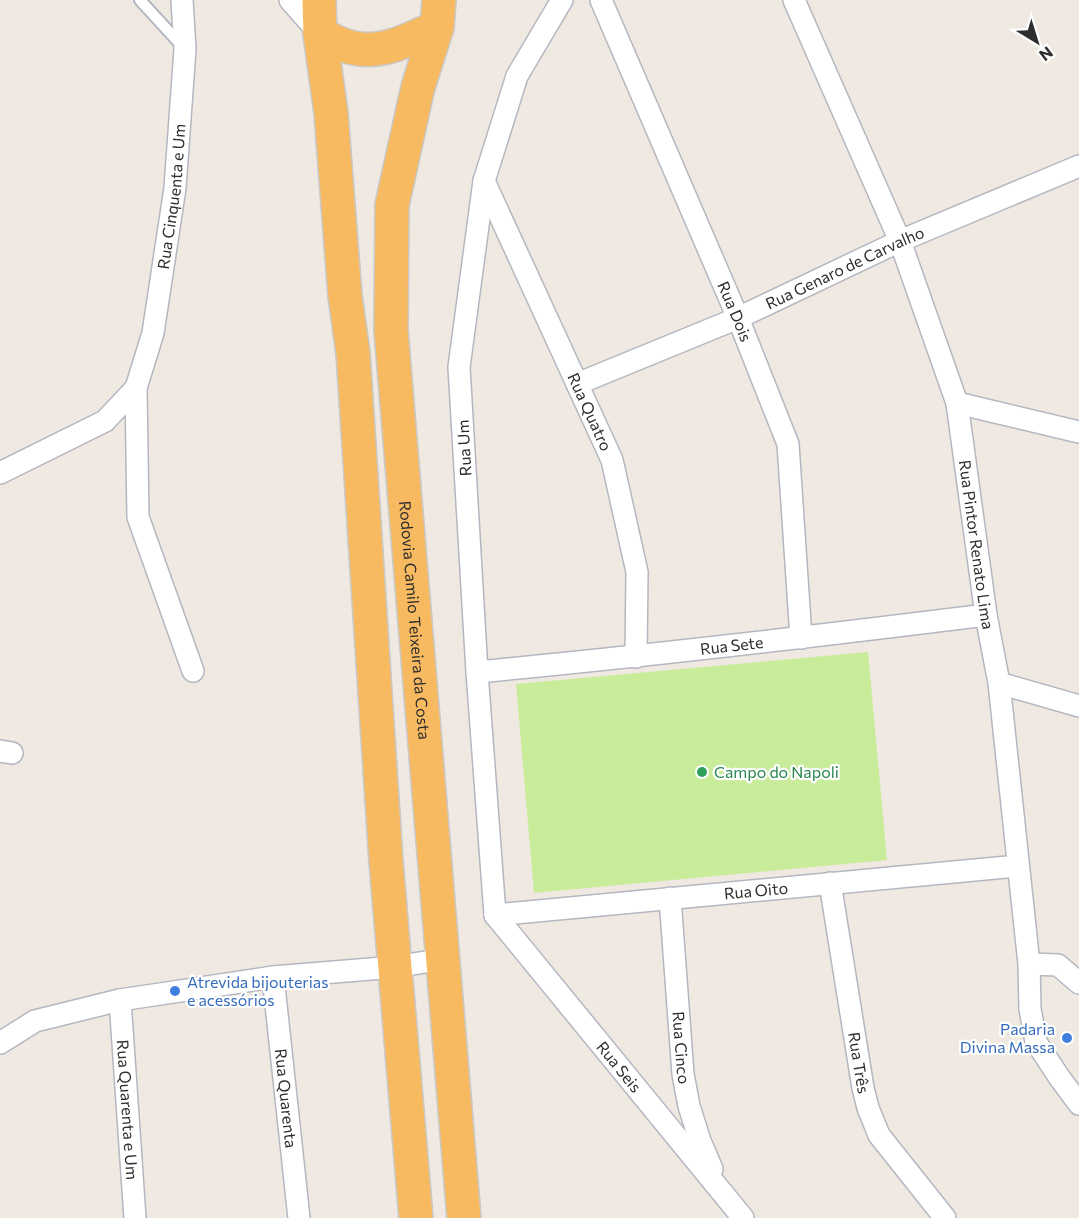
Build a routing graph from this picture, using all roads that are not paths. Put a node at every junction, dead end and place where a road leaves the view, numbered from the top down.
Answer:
1 (140, 0) edge
2 (182, 0) edge
3 (290, 0) edge
4 (319, 0) edge
5 (562, 0) edge
6 (601, 0) edge
7 (794, 0) edge
8 (438, 14) edge
9 (320, 34) junction
10 (185, 49) junction
11 (1079, 166) edge
12 (484, 181) junction
13 (900, 241) junction
14 (738, 318) junction
15 (577, 384) junction
16 (136, 388) junction
17 (957, 403) junction
18 (1079, 432) edge
19 (0, 472) edge
20 (986, 615) junction
21 (801, 638) junction
22 (636, 657) junction
23 (193, 671) dead end
24 (477, 672) junction
25 (999, 683) junction
26 (1079, 706) edge
27 (1018, 866) junction
28 (830, 883) junction
29 (670, 898) junction
30 (495, 915) junction
31 (443, 959) junction
32 (1029, 964) junction
33 (395, 968) junction
34 (273, 976) junction
35 (1079, 983) edge
36 (120, 1000) junction
37 (0, 1043) edge
38 (1079, 1104) edge
39 (721, 1190) junction
40 (135, 1218) edge
41 (299, 1218) edge
42 (416, 1218) edge
43 (464, 1218) edge
44 (743, 1218) edge
45 (945, 1218) edge

1 - 10 lane
2 - 10 street, Rua Cinquenta e Um
3 - 9 street
4 - 9 highway
5 - 12 street, Rua Um
6 - 14 street, Rua Dois
7 - 13 street, Rua Pintor Renato Lima
8 - 9 highway
8 - 31 highway, Rodovia Camilo Teixeira da Costa
9 - 33 highway
10 - 16 street, Rua Cinquenta e Um
11 - 13 street, Rua Genaro de Carvalho
12 - 15 street, Rua Quatro
12 - 24 street, Rua Um
13 - 14 street, Rua Genaro de Carvalho
13 - 17 street, Rua Pintor Renato Lima
14 - 15 street, Rua Genaro de Carvalho
14 - 21 street, Rua Dois
15 - 22 street, Rua Quatro
16 - 19 street, Rua Cinquenta e Um
16 - 23 street, Rua Cinquenta e Um
17 - 18 street
17 - 20 street, Rua Pintor Renato Lima
20 - 21 street, Rua Sete
20 - 25 street, Rua Pintor Renato Lima
21 - 22 street, Rua Sete
22 - 24 street, Rua Sete
24 - 30 street, Rua Um
25 - 26 street
25 - 27 street, Rua Pintor Renato Lima
27 - 28 street, Rua Oito
27 - 32 street, Rua Pintor Renato Lima
28 - 29 street, Rua Oito
28 - 45 street, Rua Três
29 - 30 street, Rua Oito
29 - 39 street, Rua Cinco
30 - 39 street, Rua Seis
31 - 33 street
31 - 43 highway, Rodovia Camilo Teixeira da Costa
32 - 35 street
32 - 38 street, Rua Pintor Renato Lima
33 - 34 street
33 - 42 highway
34 - 36 street
34 - 41 street, Rua Quarenta
36 - 37 street
36 - 40 street, Rua Quarenta e Um
39 - 44 street, Rua Seis

